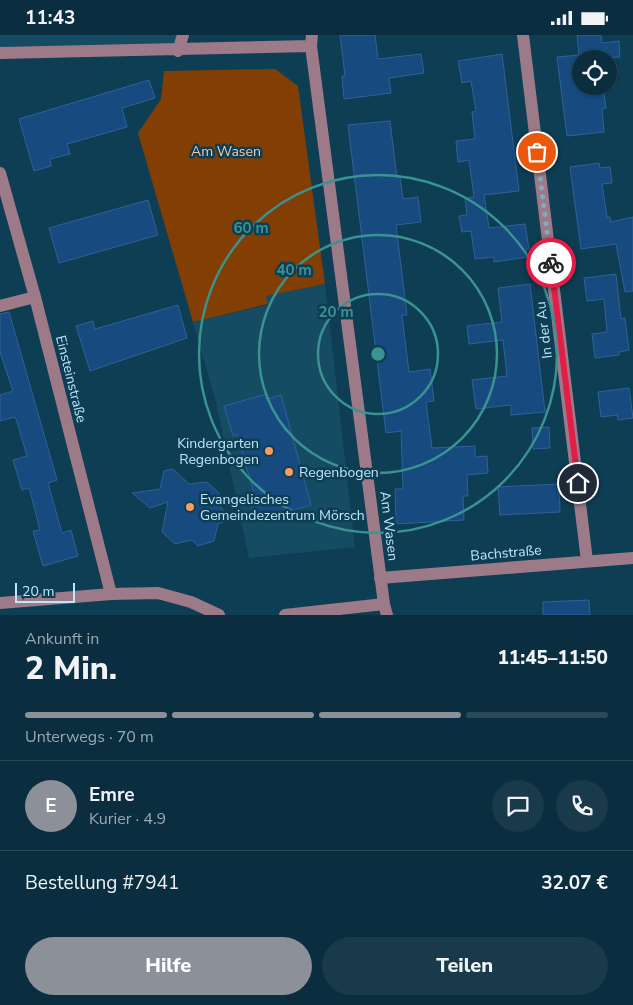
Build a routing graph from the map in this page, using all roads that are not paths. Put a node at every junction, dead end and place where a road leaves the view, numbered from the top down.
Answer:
1 (183, 35) edge
2 (523, 35) edge
3 (311, 41) edge
4 (178, 51) junction
5 (0, 53) edge
6 (0, 173) edge
7 (35, 297) junction
8 (0, 306) edge
9 (633, 558) edge
10 (587, 561) junction
11 (380, 578) junction
12 (111, 594) junction
13 (191, 602) junction
14 (0, 603) edge
15 (386, 609) edge
16 (194, 615) edge
17 (219, 615) edge
18 (285, 615) edge

1 - 4 street
2 - 10 street, In der Au
3 - 4 street
3 - 11 street, Am Wasen
4 - 5 street
6 - 7 street, Einsteinstraße
7 - 8 street
7 - 12 street, Einsteinstraße
9 - 10 street, Bachstraße
10 - 11 street, Bachstraße
11 - 15 street, Am Wasen
12 - 13 street
12 - 14 street
13 - 16 street
13 - 17 street
15 - 18 street

